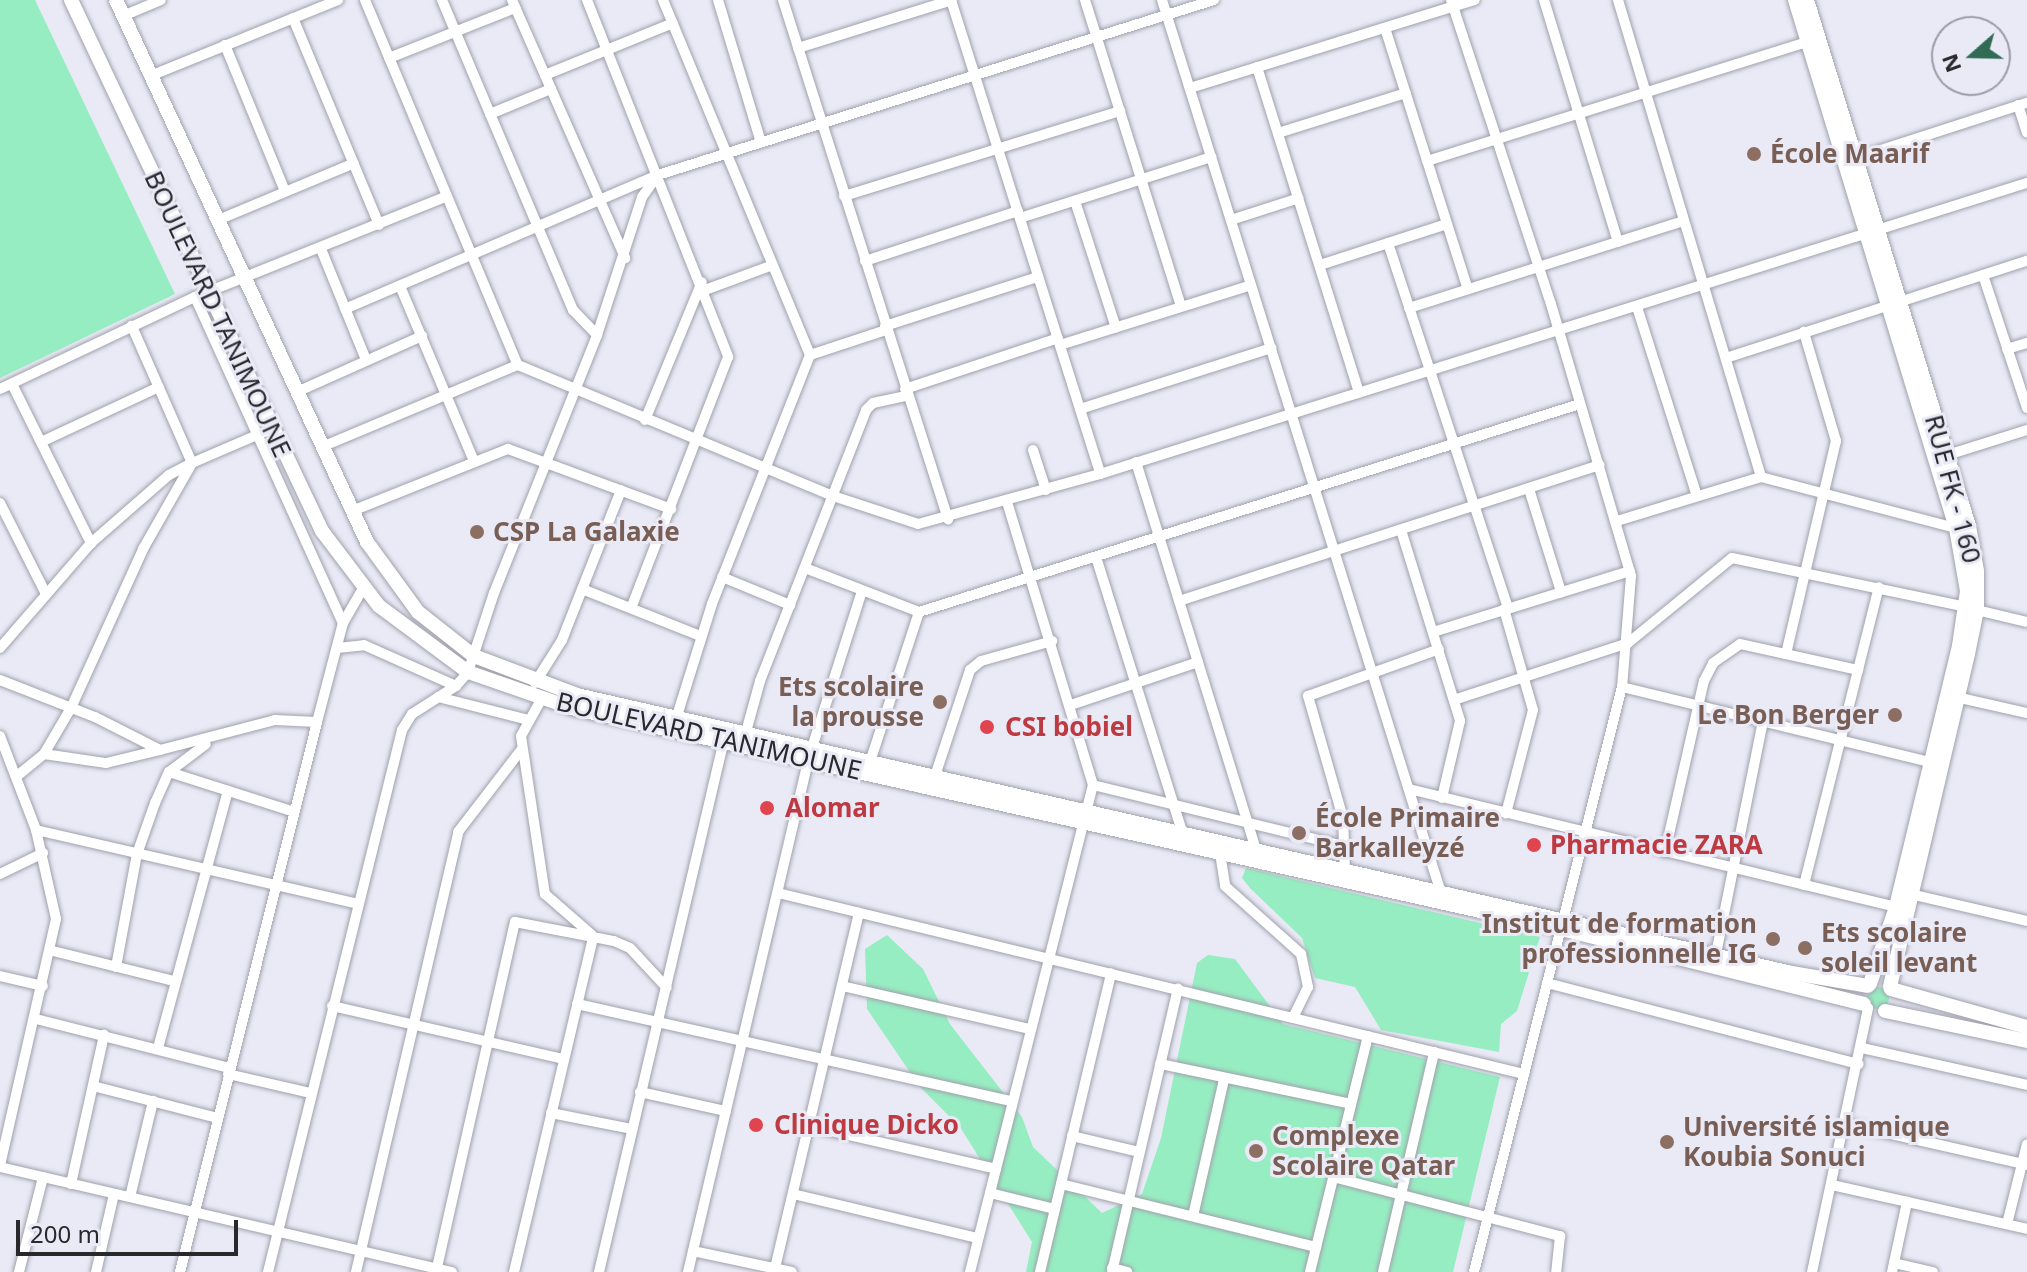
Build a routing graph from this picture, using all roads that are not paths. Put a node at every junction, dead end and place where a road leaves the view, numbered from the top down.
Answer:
1 (71, 0) edge
2 (116, 0) edge
3 (161, 0) edge
4 (338, 0) edge
5 (365, 0) edge
6 (442, 0) edge
7 (587, 0) edge
8 (663, 0) edge
9 (718, 0) edge
10 (783, 0) edge
11 (951, 0) edge
12 (1085, 0) edge
13 (1162, 0) edge
14 (1214, 0) edge
15 (1475, 0) edge
16 (1544, 0) edge
17 (1618, 0) edge
18 (1795, 0) edge
19 (1807, 0) edge
20 (1452, 3) edge
21 (514, 4) edge
22 (1167, 15) junction
23 (123, 16) junction
24 (293, 18) junction
25 (673, 23) junction
26 (1385, 28) junction
27 (456, 32) junction
28 (1097, 37) junction
29 (1812, 40) junction
30 (225, 45) junction
31 (798, 48) junction
32 (607, 49) junction
33 (389, 58) junction
34 (1257, 67) junction
35 (545, 75) junction
36 (975, 75) junction
37 (150, 76) junction
38 (1190, 88) junction
39 (551, 89) junction
40 (1646, 92) junction
41 (1406, 93) junction
42 (2023, 104) edge
43 (1120, 111) junction
44 (1579, 113) junction
45 (490, 114) junction
46 (821, 124) junction
47 (1278, 133) junction
48 (2027, 133) edge
49 (1497, 139) junction
50 (761, 142) junction
51 (998, 149) junction
52 (727, 153) junction
53 (1211, 157) junction
54 (1849, 160) junction
55 (1427, 161) junction
56 (354, 163) junction
57 (658, 175) junction
58 (1142, 180) junction
59 (2027, 183) edge
60 (285, 191) junction
61 (447, 196) junction
62 (844, 196) junction
63 (599, 198) junction
64 (1299, 198) junction
65 (1075, 201) junction
66 (1019, 214) junction
67 (218, 220) junction
68 (1231, 220) junction
69 (1684, 221) junction
70 (1447, 224) junction
71 (379, 225) junction
72 (537, 226) junction
73 (1871, 232) junction
74 (1618, 242) junction
75 (1388, 243) junction
76 (321, 249) junction
77 (472, 255) junction
78 (625, 258) junction
79 (865, 261) junction
80 (2027, 261) edge
81 (773, 265) junction
82 (1320, 265) junction
83 (1538, 267) junction
84 (1983, 275) junction
85 (244, 276) junction
86 (1038, 277) junction
87 (1251, 285) junction
88 (400, 286) junction
89 (703, 286) junction
90 (1704, 286) junction
91 (1468, 289) junction
92 (201, 295) junction
93 (1893, 303) junction
94 (1181, 306) junction
95 (1637, 307) junction
96 (1409, 308) junction
97 (345, 309) junction
98 (132, 326) junction
99 (886, 328) junction
100 (1116, 328) junction
101 (1558, 331) junction
102 (1804, 332) junction
103 (597, 335) junction
104 (422, 336) junction
105 (1059, 342) junction
106 (2027, 343) edge
107 (1271, 348) junction
108 (2007, 349) junction
109 (810, 355) junction
110 (1726, 358) junction
111 (366, 360) junction
112 (518, 365) junction
113 (1428, 370) junction
114 (12, 384) junction
115 (159, 387) junction
116 (0, 389) edge
117 (299, 391) junction
118 (575, 392) junction
119 (906, 392) junction
120 (1359, 392) junction
121 (446, 394) junction
122 (1580, 404) junction
123 (2027, 408) edge
124 (1080, 409) junction
125 (1291, 413) junction
126 (645, 420) junction
127 (2027, 430) edge
128 (265, 432) junction
129 (697, 441) junction
130 (41, 442) junction
131 (1451, 445) junction
132 (324, 446) junction
133 (1033, 450) dead end
134 (1941, 458) junction
135 (474, 461) junction
136 (547, 461) junction
137 (1136, 462) junction
138 (192, 463) junction
139 (1600, 465) junction
140 (764, 468) junction
141 (1100, 474) junction
142 (1761, 477) junction
143 (1315, 488) junction
144 (1529, 489) junction
145 (621, 490) junction
146 (1046, 490) junction
147 (1826, 494) junction
148 (833, 496) junction
149 (1697, 496) junction
150 (1007, 502) junction
151 (0, 503) edge
152 (1472, 507) junction
153 (671, 509) junction
154 (352, 511) junction
155 (948, 519) junction
156 (1617, 521) junction
157 (1956, 528) junction
158 (1401, 530) junction
159 (1159, 538) junction
160 (91, 543) junction
161 (1334, 551) junction
162 (1096, 557) junction
163 (805, 568) junction
164 (1630, 571) junction
165 (1806, 571) junction
166 (1031, 576) junction
167 (722, 577) junction
168 (1879, 587) junction
169 (363, 589) junction
170 (582, 589) junction
171 (862, 591) junction
172 (1972, 591) junction
173 (1561, 592) junction
174 (46, 594) junction
175 (1179, 601) junction
176 (790, 605) junction
177 (631, 608) junction
178 (1506, 609) junction
179 (1971, 609) junction
180 (919, 612) junction
181 (2027, 622) edge
182 (343, 623) junction
183 (1433, 632) junction
184 (700, 636) junction
185 (1052, 641) junction
186 (1628, 643) junction
187 (0, 648) edge
188 (337, 648) junction
189 (1439, 649) junction
190 (1786, 654) junction
191 (474, 656) junction
192 (1198, 662) junction
193 (1858, 670) junction
194 (468, 672) junction
195 (1372, 672) junction
196 (1524, 676) junction
197 (0, 680) edge
198 (535, 683) junction
199 (1135, 683) junction
200 (456, 686) junction
201 (1622, 687) junction
202 (438, 697) junction
203 (1956, 697) junction
204 (542, 698) junction
205 (1454, 700) junction
206 (1071, 705) junction
207 (1699, 706) junction
208 (71, 708) junction
209 (2027, 713) edge
210 (677, 716) junction
211 (529, 720) junction
212 (1763, 721) junction
213 (317, 722) junction
214 (746, 732) junction
215 (0, 736) edge
216 (224, 736) junction
217 (724, 740) junction
218 (1841, 740) junction
219 (522, 749) junction
220 (160, 750) junction
221 (811, 752) junction
222 (44, 754) junction
223 (870, 762) junction
224 (1929, 762) junction
225 (169, 772) junction
226 (17, 776) junction
227 (935, 776) junction
228 (1093, 785) junction
229 (1409, 789) junction
230 (228, 791) junction
231 (1442, 798) junction
232 (1173, 804) junction
233 (294, 812) junction
234 (1506, 814) junction
235 (1087, 817) junction
236 (1247, 821) junction
237 (36, 830) junction
238 (1182, 832) junction
239 (1585, 834) junction
240 (1347, 847) junction
241 (1256, 849) junction
242 (1665, 852) junction
243 (43, 853) junction
244 (1220, 853) junction
245 (137, 854) junction
246 (1733, 868) junction
247 (1345, 870) junction
248 (203, 871) junction
249 (0, 874) edge
250 (276, 885) junction
251 (1804, 885) junction
252 (1440, 890) junction
253 (778, 893) junction
254 (1910, 894) junction
255 (355, 903) junction
256 (1896, 907) junction
257 (859, 913) junction
258 (2027, 921) edge
259 (1562, 924) junction
260 (593, 937) junction
261 (53, 951) junction
262 (1716, 954) junction
263 (1048, 957) junction
264 (116, 967) junction
265 (1111, 973) junction
266 (0, 976) edge
267 (174, 981) junction
268 (1547, 983) junction
269 (1869, 985) junction
270 (43, 986) junction
271 (842, 986) junction
272 (667, 988) junction
273 (1891, 988) junction
274 (1178, 989) junction
275 (577, 1004) junction
276 (332, 1006) junction
277 (1866, 1006) junction
278 (1885, 1011) junction
279 (1293, 1018) junction
280 (36, 1019) junction
281 (659, 1022) junction
282 (415, 1025) junction
283 (2027, 1027) edge
284 (1030, 1029) junction
285 (1864, 1033) junction
286 (104, 1035) junction
287 (1368, 1036) junction
288 (743, 1040) junction
289 (2027, 1041) edge
290 (490, 1042) junction
291 (158, 1048) junction
292 (1862, 1048) junction
293 (1434, 1052) junction
294 (826, 1058) junction
295 (564, 1059) junction
296 (1160, 1064) junction
297 (1859, 1064) junction
298 (229, 1071) junction
299 (1524, 1074) junction
300 (1224, 1079) junction
301 (2027, 1085) edge
302 (93, 1086) junction
303 (640, 1092) junction
304 (310, 1093) junction
305 (153, 1101) junction
306 (1012, 1101) junction
307 (1351, 1104) junction
308 (726, 1111) junction
309 (551, 1113) junction
310 (218, 1118) junction
311 (1847, 1124) junction
312 (809, 1126) junction
313 (632, 1129) junction
314 (1072, 1136) junction
315 (2027, 1144) edge
316 (1139, 1152) junction
317 (2025, 1165) edge
318 (0, 1167) edge
319 (996, 1169) junction
320 (43, 1177) junction
321 (1333, 1177) junction
322 (71, 1184) junction
323 (1061, 1184) junction
324 (1832, 1185) junction
325 (1401, 1192) junction
326 (990, 1193) junction
327 (114, 1194) junction
328 (793, 1194) junction
329 (130, 1197) junction
330 (1127, 1201) junction
331 (1907, 1202) junction
332 (1054, 1209) junction
333 (195, 1213) junction
334 (1489, 1213) junction
335 (1193, 1216) junction
336 (2007, 1224) junction
337 (2027, 1229) edge
338 (278, 1232) junction
339 (978, 1238) junction
340 (1316, 1247) junction
341 (361, 1251) junction
342 (693, 1251) junction
343 (1893, 1267) edge
344 (775, 1268) junction
345 (437, 1270) edge
346 (1112, 1270) edge
347 (19, 1272) edge
348 (96, 1272) edge
349 (180, 1272) edge
350 (268, 1272) edge
351 (356, 1272) edge
352 (452, 1272) edge
353 (514, 1272) edge
354 (599, 1272) edge
355 (688, 1272) edge
356 (792, 1272) edge
357 (970, 1272) edge
358 (1040, 1272) edge
359 (1127, 1272) edge
360 (1310, 1272) edge
361 (1383, 1272) edge
362 (1474, 1272) edge
363 (1556, 1272) edge
364 (1812, 1272) edge
365 (1933, 1272) edge

1 - 92 main road, BOULEVARD TANIMOUNE
2 - 23 main road, BOULEVARD TANIMOUNE
3 - 23 street
4 - 24 street
5 - 33 street
6 - 27 street
7 - 32 street
8 - 25 street
9 - 50 street
10 - 31 street
11 - 31 street
11 - 36 street
12 - 28 street
13 - 22 street
14 - 22 street
15 - 20 street
16 - 44 street
17 - 40 street
18 - 29 main road, RUE FK - 160
19 - 29 main road, RUE FK - 160
20 - 26 street
20 - 49 street
21 - 27 street
21 - 35 street
22 - 28 street
22 - 38 street
23 - 37 main road, BOULEVARD TANIMOUNE
24 - 30 street
24 - 56 street
25 - 32 street
25 - 52 street
26 - 34 street
26 - 41 street
27 - 33 street
27 - 45 street
28 - 36 street
28 - 43 street
29 - 40 street
29 - 54 main road, RUE FK - 160
30 - 37 street
30 - 60 street
31 - 46 street
32 - 35 street
32 - 57 street
33 - 61 street
34 - 38 street
34 - 47 street
35 - 39 street
36 - 46 street
36 - 51 street
37 - 67 main road, BOULEVARD TANIMOUNE
38 - 53 street
39 - 45 street
39 - 63 street
40 - 44 street
40 - 69 street
41 - 47 street
41 - 55 street
42 - 48 street
42 - 54 street
43 - 51 street
43 - 58 street
44 - 49 street
44 - 74 street
45 - 72 street
46 - 50 street
46 - 62 street
47 - 64 street
49 - 55 street
49 - 83 street
50 - 52 street
51 - 62 street
51 - 66 street
52 - 57 street
52 - 81 street
53 - 58 street
53 - 68 street
54 - 73 main road, RUE FK - 160
55 - 70 street
56 - 60 street
56 - 71 street
57 - 63 street
57 - 78 street
57 - 89 street
58 - 65 street
58 - 94 street
59 - 73 street
60 - 67 street
61 - 71 street
61 - 77 street
62 - 79 street
63 - 72 street
63 - 78 street
64 - 68 street
64 - 82 street
65 - 66 street
65 - 100 street
66 - 79 street
66 - 86 street
67 - 85 main road, BOULEVARD TANIMOUNE
68 - 87 street
69 - 74 street
69 - 90 street
70 - 75 street
70 - 91 street
71 - 76 street
72 - 77 street
72 - 103 street
73 - 90 street
73 - 93 main road, RUE FK - 160
74 - 83 street
75 - 82 street
75 - 96 street
76 - 85 street
76 - 97 street
77 - 88 street
77 - 112 street
78 - 103 street
79 - 99 street
80 - 84 street
81 - 89 street
81 - 109 street
82 - 120 street
83 - 91 street
83 - 101 street
84 - 93 street
84 - 108 street
85 - 92 street
85 - 117 main road, BOULEVARD TANIMOUNE
86 - 99 street
86 - 105 street
87 - 94 street
87 - 107 street
88 - 97 street
88 - 104 street
89 - 126 street
89 - 129 street
90 - 95 street
90 - 110 street
91 - 96 street
92 - 98 street
92 - 128 main road, BOULEVARD TANIMOUNE
93 - 102 street
93 - 134 main road, RUE FK - 160
94 - 100 street
95 - 101 street
95 - 149 street
96 - 113 street
97 - 111 street
98 - 114 street
98 - 115 street
99 - 109 street
99 - 119 street
100 - 105 street
101 - 113 street
101 - 122 street
102 - 110 street
102 - 147 street
103 - 118 street
104 - 111 street
104 - 121 street
105 - 119 street
105 - 124 street
106 - 108 street
107 - 124 street
107 - 125 street
108 - 123 street
109 - 140 street
110 - 142 street
111 - 117 street
112 - 118 street
112 - 121 street
113 - 120 street
113 - 131 street
114 - 116 street
114 - 130 street
115 - 130 street
115 - 138 street
117 - 132 main road, BOULEVARD TANIMOUNE
118 - 126 street
118 - 136 street
119 - 148 street
119 - 155 street
120 - 125 street
121 - 132 street
121 - 135 street
122 - 131 street
122 - 139 street
124 - 141 street
125 - 137 street
125 - 143 street
126 - 129 street
127 - 134 street
128 - 138 street
128 - 169 main road, BOULEVARD TANIMOUNE
128 - 182 street
129 - 140 street
129 - 153 street
130 - 160 street
131 - 143 street
131 - 152 street
132 - 154 main road, BOULEVARD TANIMOUNE
133 - 146 street
134 - 157 main road, RUE FK - 160
134 - 172 main road, RUE FK - 160
135 - 136 street
135 - 154 street
136 - 145 street
136 - 191 street
137 - 141 street
137 - 159 street
138 - 160 street
138 - 208 street
139 - 144 street
139 - 156 street
140 - 148 street
140 - 167 street
141 - 146 street
142 - 147 street
142 - 149 street
143 - 159 street
143 - 161 street
144 - 152 street
144 - 173 street
145 - 153 street
145 - 170 street
146 - 150 street
147 - 157 street
147 - 165 street
148 - 155 street
148 - 163 street
149 - 156 street
150 - 155 street
150 - 166 street
151 - 174 street
152 - 158 street
152 - 178 street
153 - 177 street
154 - 191 main road, BOULEVARD TANIMOUNE
156 - 164 street
157 - 172 main road, RUE FK - 160
158 - 161 street
158 - 183 street
159 - 162 street
159 - 175 street
160 - 174 street
161 - 175 street
161 - 195 street
162 - 166 street
162 - 199 street
163 - 171 street
163 - 176 street
164 - 173 street
164 - 186 street
165 - 168 street
165 - 186 street
165 - 190 street
166 - 180 street
166 - 185 street
167 - 176 street
167 - 184 street
168 - 179 street
168 - 193 street
169 - 182 street
169 - 194 main road, BOULEVARD TANIMOUNE
170 - 177 street
170 - 198 street
171 - 180 street
171 - 221 street
172 - 179 main road, RUE FK - 160
173 - 178 street
174 - 187 street
175 - 192 street
176 - 214 street
177 - 184 street
178 - 183 street
178 - 196 street
179 - 181 street
179 - 203 main road, RUE FK - 160
179 - 224 main road, RUE FK - 160
180 - 223 street
182 - 188 street
183 - 189 street
184 - 210 street
185 - 206 street
185 - 227 street
186 - 196 street
186 - 201 street
188 - 200 street
188 - 213 street
189 - 195 street
189 - 205 street
190 - 193 street
190 - 207 street
191 - 194 street
191 - 198 main road, BOULEVARD TANIMOUNE
192 - 199 street
192 - 236 street
193 - 218 street
194 - 200 street
194 - 204 main road, BOULEVARD TANIMOUNE
195 - 229 street
195 - 240 street
196 - 205 street
196 - 234 street
197 - 208 street
198 - 210 main road, BOULEVARD TANIMOUNE
199 - 206 street
199 - 232 street
200 - 202 street
201 - 207 street
201 - 239 street
202 - 211 street
202 - 255 street
203 - 209 street
203 - 254 main road, RUE FK - 160
204 - 211 street
204 - 217 main road, BOULEVARD TANIMOUNE
205 - 231 street
206 - 228 street
207 - 212 street
207 - 242 street
208 - 220 street
208 - 222 street
210 - 214 main road, BOULEVARD TANIMOUNE
211 - 219 street
212 - 218 street
212 - 246 street
213 - 216 street
213 - 233 street
214 - 221 main road, BOULEVARD TANIMOUNE
215 - 226 street
216 - 220 street
216 - 225 street
217 - 221 main road, BOULEVARD TANIMOUNE
217 - 272 street
218 - 224 street
218 - 251 street
219 - 260 street
219 - 282 street
220 - 222 street
221 - 223 main road, BOULEVARD TANIMOUNE
221 - 235 main road, BOULEVARD TANIMOUNE
221 - 253 street
222 - 226 street
223 - 227 main road, BOULEVARD TANIMOUNE
224 - 256 main road, RUE FK - 160
225 - 230 street
225 - 245 street
226 - 237 street
227 - 235 main road, BOULEVARD TANIMOUNE
228 - 232 street
228 - 235 street
229 - 231 street
229 - 252 street
230 - 233 street
230 - 248 street
231 - 234 street
232 - 236 street
232 - 238 street
233 - 250 street
234 - 239 street
235 - 238 main road, BOULEVARD TANIMOUNE
235 - 244 main road, BOULEVARD TANIMOUNE
235 - 263 street
236 - 240 street
236 - 241 street
237 - 243 street
237 - 245 street
238 - 241 main road, BOULEVARD TANIMOUNE
239 - 242 street
239 - 259 street
240 - 247 street
241 - 247 main road, BOULEVARD TANIMOUNE
242 - 246 street
243 - 249 street
243 - 261 street
244 - 259 main road, BOULEVARD TANIMOUNE
244 - 279 street
245 - 248 street
245 - 264 street
246 - 251 street
246 - 262 street
247 - 252 main road, BOULEVARD TANIMOUNE
248 - 250 street
248 - 267 street
250 - 255 street
250 - 298 street
251 - 256 street
252 - 259 main road, BOULEVARD TANIMOUNE
253 - 257 street
253 - 288 street
254 - 258 street
254 - 273 main road, RUE FK - 160
255 - 276 street
256 - 269 main road, RUE FK - 160
257 - 263 street
257 - 271 street
259 - 262 main road, BOULEVARD TANIMOUNE
259 - 268 street
259 - 277 main road, BOULEVARD TANIMOUNE
260 - 272 street
260 - 275 street
260 - 290 street
261 - 264 street
261 - 270 street
262 - 269 main road, BOULEVARD TANIMOUNE
263 - 265 street
263 - 284 street
264 - 267 street
265 - 274 street
265 - 314 street
266 - 270 street
267 - 291 street
268 - 297 street
268 - 299 street
269 - 273 main road, BOULEVARD TANIMOUNE
269 - 277 main road, RUE FK - 160
270 - 280 street
271 - 284 street
271 - 294 street
272 - 281 street
273 - 278 main road, RUE FK - 160
273 - 283 main road
274 - 279 street
274 - 296 street
275 - 281 street
275 - 295 street
276 - 282 street
276 - 304 street
277 - 278 main road, BOULEVARD TANIMOUNE
277 - 285 street
278 - 285 street
278 - 289 main road
279 - 287 street
280 - 286 street
280 - 318 street
281 - 288 street
281 - 303 street
282 - 290 street
282 - 341 street
284 - 306 street
285 - 292 street
286 - 291 street
286 - 302 street
287 - 293 street
287 - 307 street
288 - 294 street
288 - 308 street
290 - 295 street
290 - 345 street
291 - 298 street
292 - 297 street
292 - 301 street
293 - 299 street
293 - 325 street
294 - 306 street
294 - 312 street
295 - 309 street
296 - 300 street
296 - 316 street
297 - 311 street
298 - 304 street
298 - 310 street
299 - 334 street
300 - 307 street
300 - 335 street
302 - 305 street
302 - 322 street
303 - 308 street
303 - 313 street
304 - 338 street
305 - 310 street
305 - 329 street
306 - 319 street
307 - 321 street
308 - 342 street
309 - 313 street
309 - 353 street
310 - 333 street
311 - 317 street
311 - 324 street
312 - 319 street
312 - 328 street
313 - 354 street
314 - 316 street
314 - 323 street
315 - 317 street
316 - 330 street
317 - 336 street
318 - 320 street
319 - 326 street
320 - 322 street
320 - 347 street
321 - 325 street
321 - 340 street
322 - 327 street
323 - 330 street
323 - 332 street
324 - 331 street
324 - 364 street
325 - 334 street
325 - 361 street
326 - 332 street
326 - 339 street
327 - 329 street
327 - 348 street
328 - 339 street
328 - 344 street
329 - 333 street
330 - 335 street
330 - 346 street
331 - 336 street
331 - 343 street
332 - 358 street
333 - 338 street
333 - 349 street
334 - 362 street
334 - 363 street
335 - 340 street
336 - 337 street
338 - 341 street
338 - 350 street
339 - 357 street
340 - 360 street
341 - 345 street
341 - 351 street
342 - 344 street
342 - 355 street
343 - 365 street
344 - 356 street
345 - 352 street
346 - 359 street

